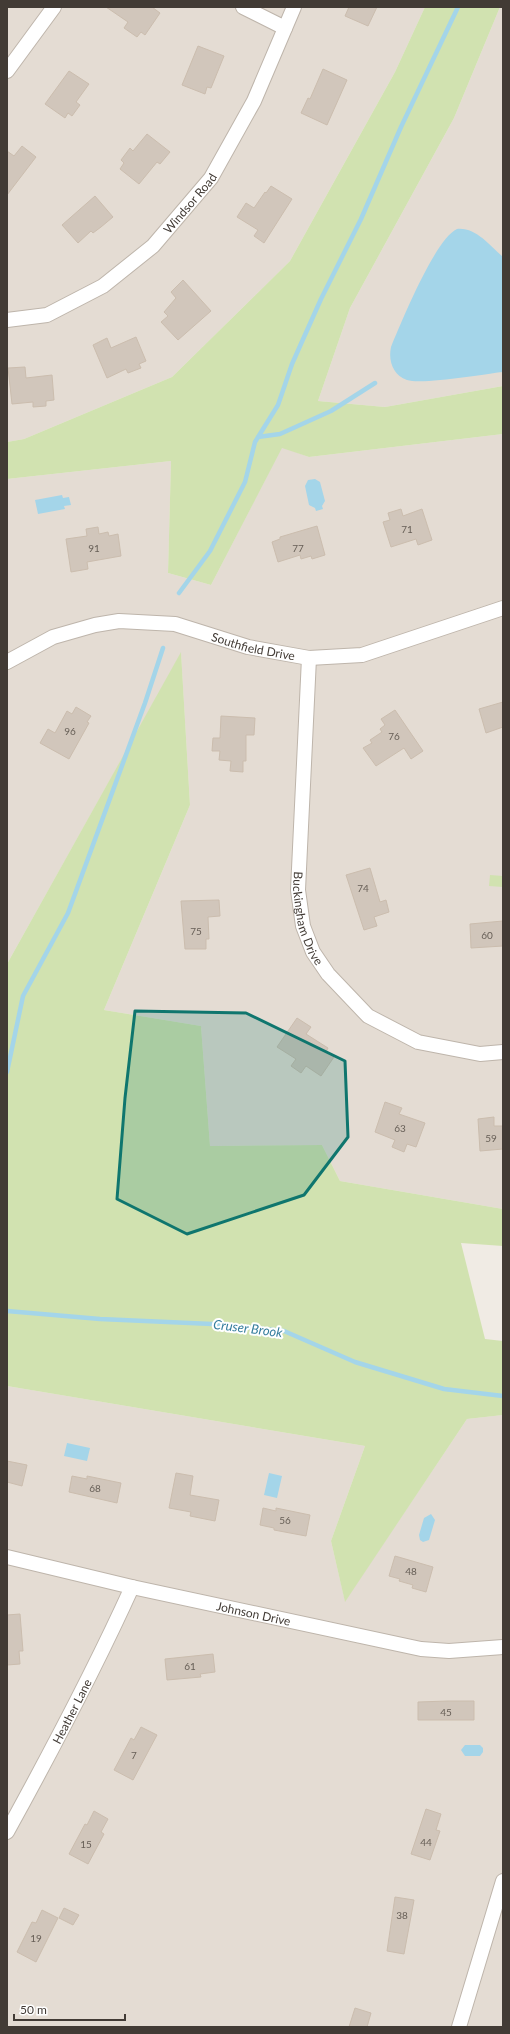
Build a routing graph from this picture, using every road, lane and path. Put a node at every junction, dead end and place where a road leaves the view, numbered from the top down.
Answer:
1 (54, 7) edge
2 (243, 7) edge
3 (294, 7) edge
4 (285, 28) junction
5 (7, 71) edge
6 (7, 320) edge
7 (503, 608) edge
8 (309, 658) junction
9 (7, 662) edge
10 (503, 1052) edge
11 (7, 1557) edge
12 (132, 1587) junction
13 (503, 1646) edge
14 (7, 1832) edge
15 (503, 1881) edge
16 (459, 2027) edge

1 - 5 street
2 - 4 street
3 - 4 street, Windsor Road
4 - 6 street, Windsor Road
7 - 8 street, Southfield Drive
8 - 9 street, Southfield Drive
8 - 10 street, Buckingham Drive
11 - 12 street, Johnson Drive
12 - 13 street, Johnson Drive
12 - 14 street, Heather Lane
15 - 16 street

